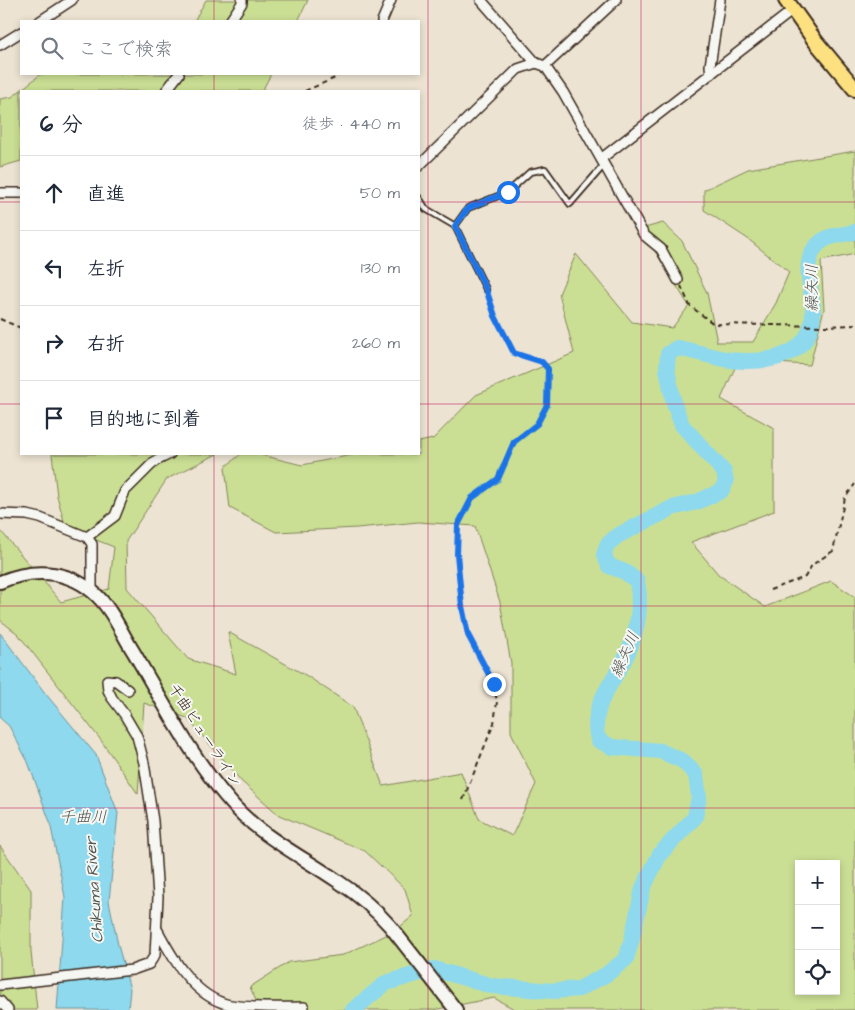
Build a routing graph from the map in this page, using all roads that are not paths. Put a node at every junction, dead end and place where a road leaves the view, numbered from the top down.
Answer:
1 (72, 0) edge
2 (242, 0) edge
3 (391, 0) edge
4 (481, 0) edge
5 (616, 0) edge
6 (720, 0) edge
7 (789, 5) edge
8 (42, 20) edge
9 (231, 20) edge
10 (382, 20) edge
11 (20, 33) edge
12 (0, 45) edge
13 (540, 64) junction
14 (711, 74) junction
15 (178, 75) edge
16 (855, 89) edge
17 (167, 90) edge
18 (603, 162) junction
19 (420, 165) edge
20 (0, 193) edge
21 (20, 193) edge
22 (420, 200) edge
23 (455, 226) junction
24 (678, 280) road end
25 (486, 289) road end
26 (168, 455) edge
27 (0, 514) edge
28 (87, 537) junction
29 (0, 582) edge
30 (92, 592) junction
31 (128, 690) dead end
32 (157, 929) junction
33 (0, 985) edge
34 (0, 1001) edge
35 (304, 1006) dead end
36 (8, 1010) edge
37 (456, 1010) edge

1 - 8 street
2 - 9 street
3 - 10 street
4 - 13 street
5 - 13 street
6 - 14 street
7 - 14 street
7 - 16 main road
11 - 12 street
13 - 18 street
13 - 19 street
14 - 18 street
15 - 17 street
18 - 23 lane
18 - 24 street
20 - 21 street
22 - 23 lane
23 - 25 lane
26 - 28 street
27 - 28 street
28 - 30 street
29 - 30 street, 千曲ビューライン
30 - 37 street, 千曲ビューライン
31 - 32 street
32 - 33 street
32 - 35 street
34 - 36 street

